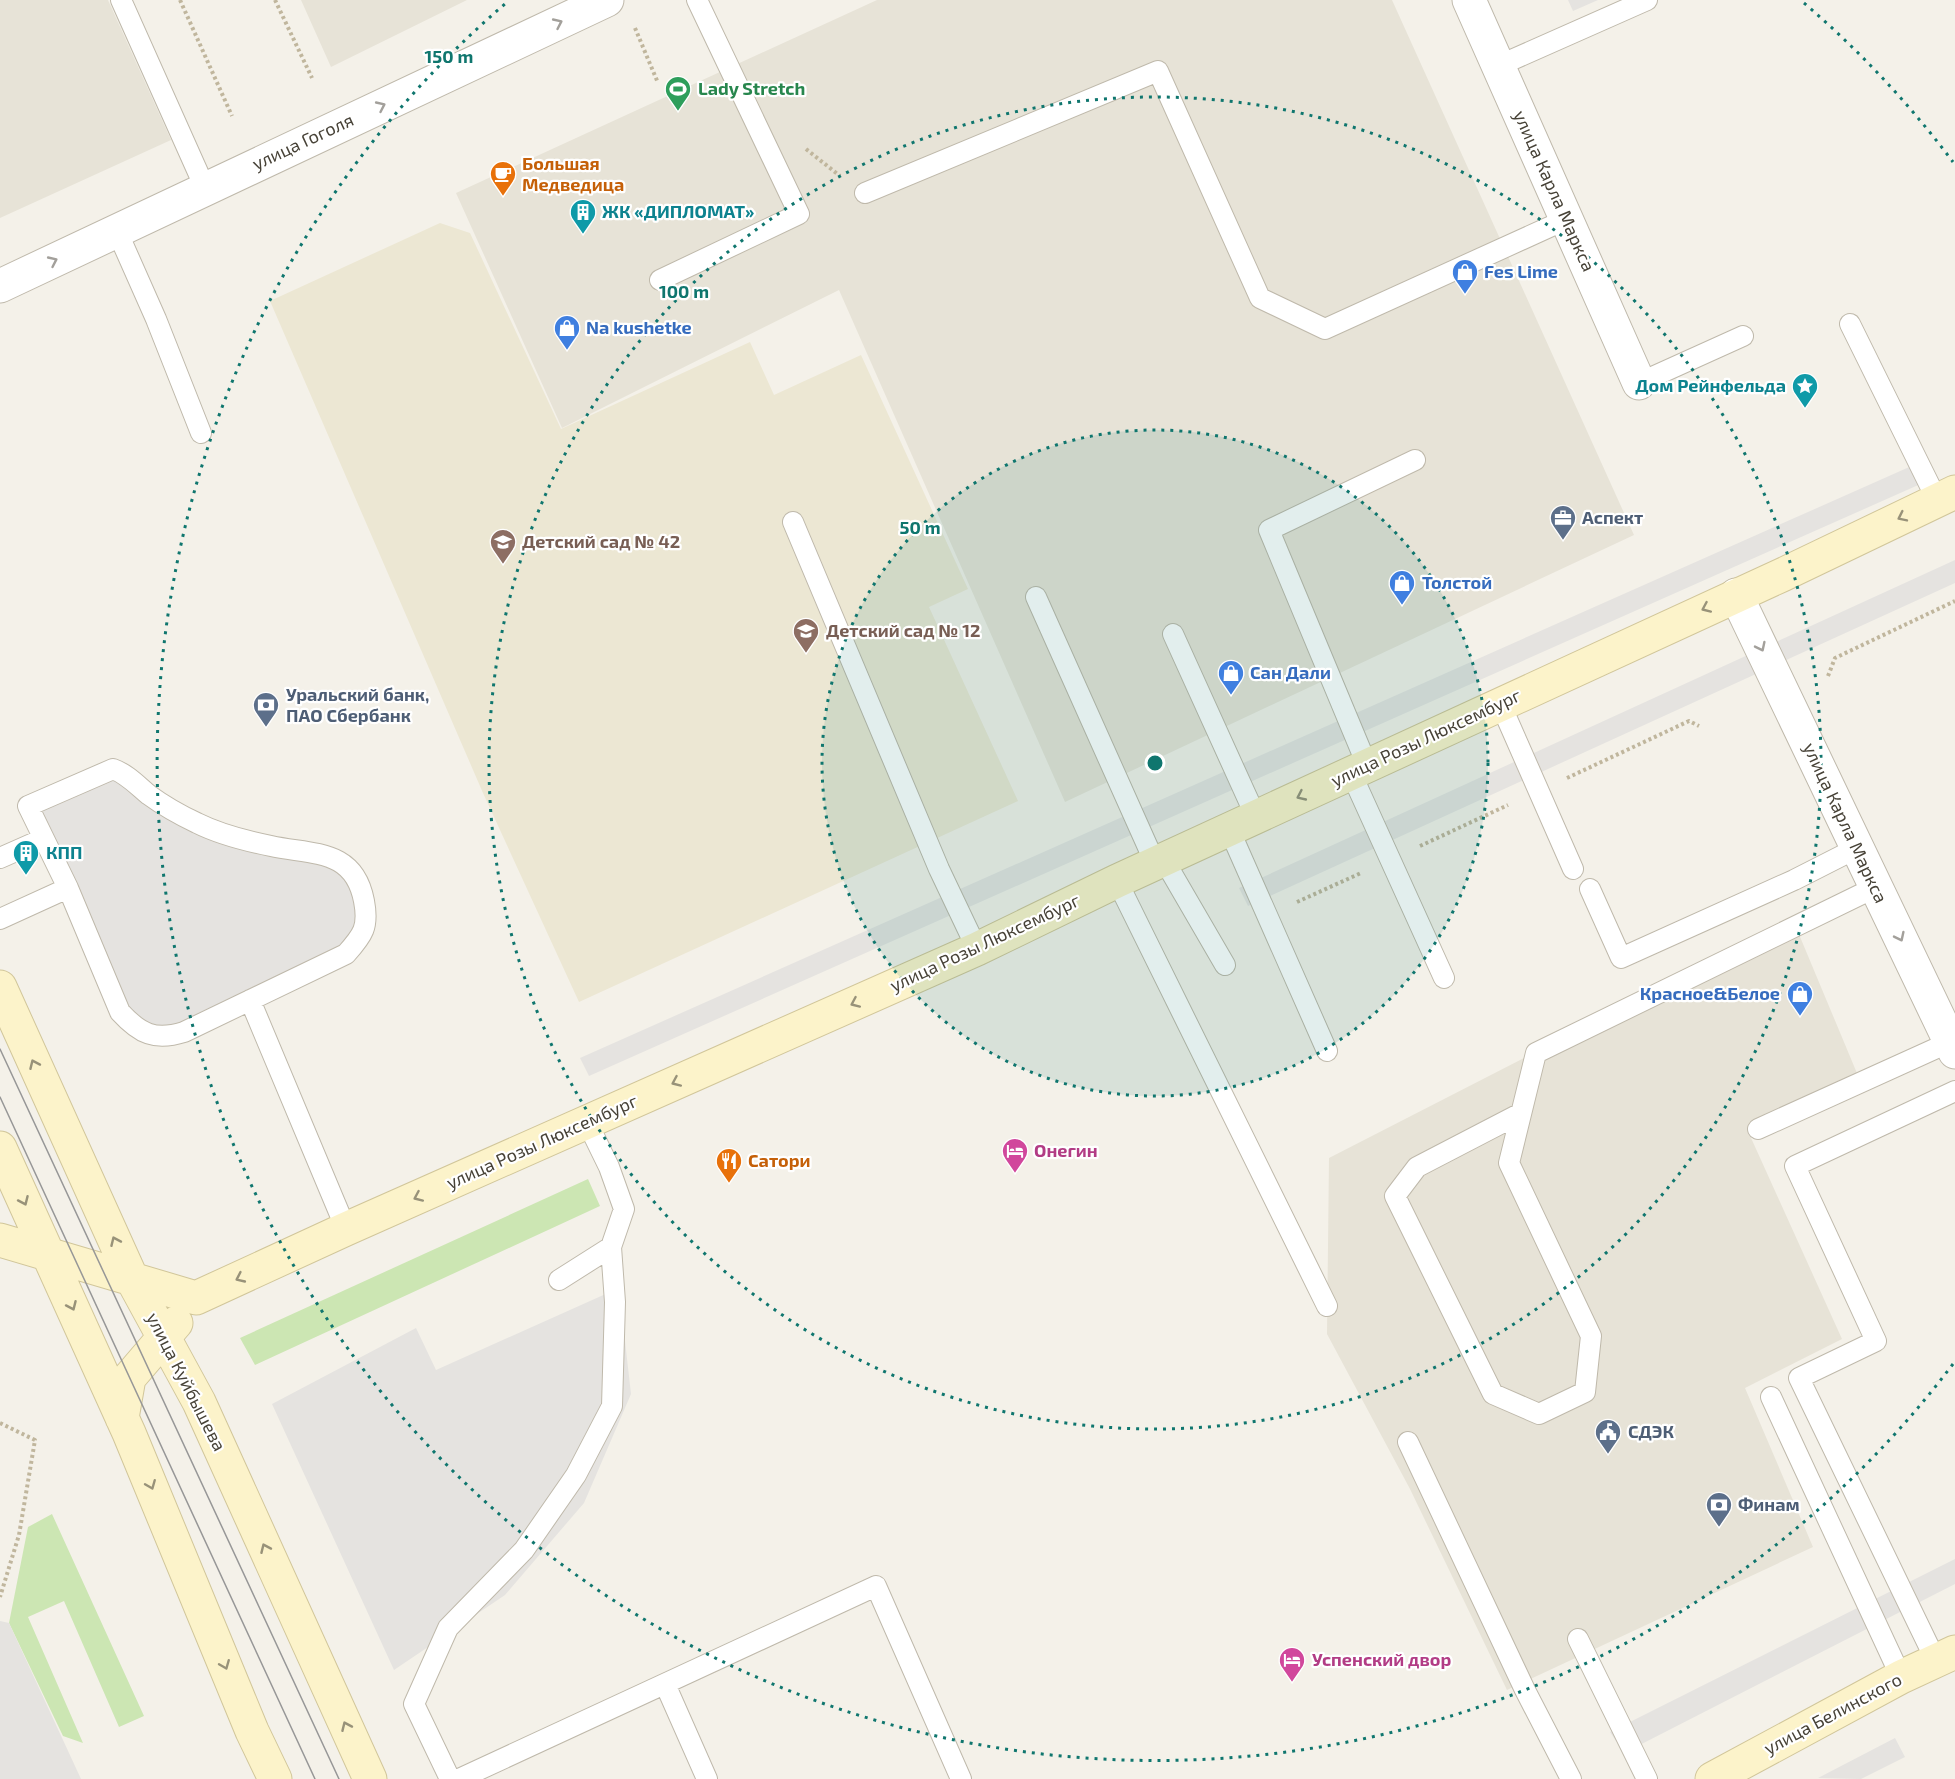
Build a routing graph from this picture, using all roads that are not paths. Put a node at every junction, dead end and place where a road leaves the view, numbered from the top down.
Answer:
1 (121, 0) edge
2 (607, 0) edge
3 (697, 0) edge
4 (1469, 0) edge
5 (1647, 0) edge
6 (1498, 66) junction
7 (205, 188) junction
8 (865, 193) road end
9 (1567, 219) junction
10 (117, 231) junction
11 (660, 280) dead end
12 (0, 286) edge
13 (1850, 324) dead end
14 (1743, 336) dead end
15 (1639, 383) joint
16 (201, 433) dead end
17 (1415, 460) dead end
18 (1946, 496) edge
19 (793, 522) dead end
20 (1736, 595) junction
21 (1036, 597) dead end
22 (1173, 634) dead end
23 (1500, 704) junction
24 (1359, 769) junction
25 (1243, 823) junction
26 (43, 839) junction
27 (1857, 848) junction
28 (0, 858) edge
29 (1160, 862) junction
30 (1573, 869) dead end
31 (1117, 881) junction
32 (1876, 887) junction
33 (68, 888) junction
34 (1590, 889) dead end
35 (0, 919) edge
36 (977, 949) junction
37 (1225, 965) dead end
38 (1444, 978) dead end
39 (0, 987) edge
40 (250, 1000) junction
41 (1953, 1047) edge
42 (1327, 1051) dead end
43 (1955, 1091) edge
44 (1521, 1113) junction
45 (586, 1122) junction
46 (1758, 1129) dead end
47 (0, 1148) edge
48 (346, 1228) junction
49 (0, 1240) edge
50 (611, 1247) junction
51 (48, 1253) junction
52 (132, 1279) junction
53 (559, 1280) dead end
54 (196, 1298) junction
55 (1327, 1306) dead end
56 (164, 1338) junction
57 (1771, 1397) dead end
58 (122, 1418) junction
59 (1408, 1442) dead end
60 (1578, 1639) dead end
61 (1945, 1656) edge
62 (1901, 1677) junction
63 (665, 1684) junction
64 (276, 1779) edge
65 (370, 1779) edge
66 (450, 1779) edge
67 (459, 1779) edge
68 (707, 1779) edge
69 (961, 1779) edge
70 (1571, 1779) edge
71 (1647, 1779) edge
72 (1712, 1779) edge

1 - 7 lane
7 -> 2 street, улица Гоголя
3 - 11 lane
4 - 6 street, улица Карла Маркса
5 - 6 lane
6 - 9 street, улица Карла Маркса
7 - 10 street, улица Гоголя
8 - 9 lane
9 - 15 street, улица Карла Маркса
12 -> 10 street, улица Гоголя
10 - 16 lane
13 - 18 lane
14 - 15 lane
17 - 24 lane
18 -> 20 main road, улица Розы Люксембург
19 - 36 lane
20 -> 23 main road, улица Розы Люксембург
20 -> 27 street, улица Карла Маркса
21 - 29 lane
22 - 25 lane
23 - 24 main road, улица Розы Люксембург
23 - 30 lane
24 -> 25 main road, улица Розы Люксембург
24 - 38 lane
25 - 29 main road, улица Розы Люксембург
25 - 42 lane
26 - 28 lane
26 - 33 lane
26 - 40 lane
27 - 32 street, улица Карла Маркса
27 - 34 lane
29 - 31 main road, улица Розы Люксембург
29 - 37 lane
31 - 36 main road, улица Розы Люксембург
31 - 55 lane
32 -> 41 street, улица Карла Маркса
32 - 44 lane
33 - 35 lane
33 - 40 lane
36 -> 45 main road, улица Розы Люксембург
52 -> 39 main road, улица Куйбышева
40 - 48 lane
41 - 46 lane
43 - 61 lane
44 - 44 lane
45 -> 48 main road, улица Розы Люксембург
45 - 50 lane
47 -> 51 main road
48 -> 54 main road, улица Розы Люксембург
49 - 51 main road
50 - 53 lane
50 - 66 lane
51 - 52 main road
51 -> 58 main road
52 - 54 main road
52 - 56 main road, улица Куйбышева
54 - 56 main road
56 - 58 main road
65 -> 56 main road, улица Куйбышева
57 - 62 lane
58 -> 64 main road
59 - 70 lane
60 - 71 lane
61 - 62 main road, улица Белинского
62 - 72 main road, улица Белинского
63 - 67 lane
63 - 68 lane
63 - 69 lane

